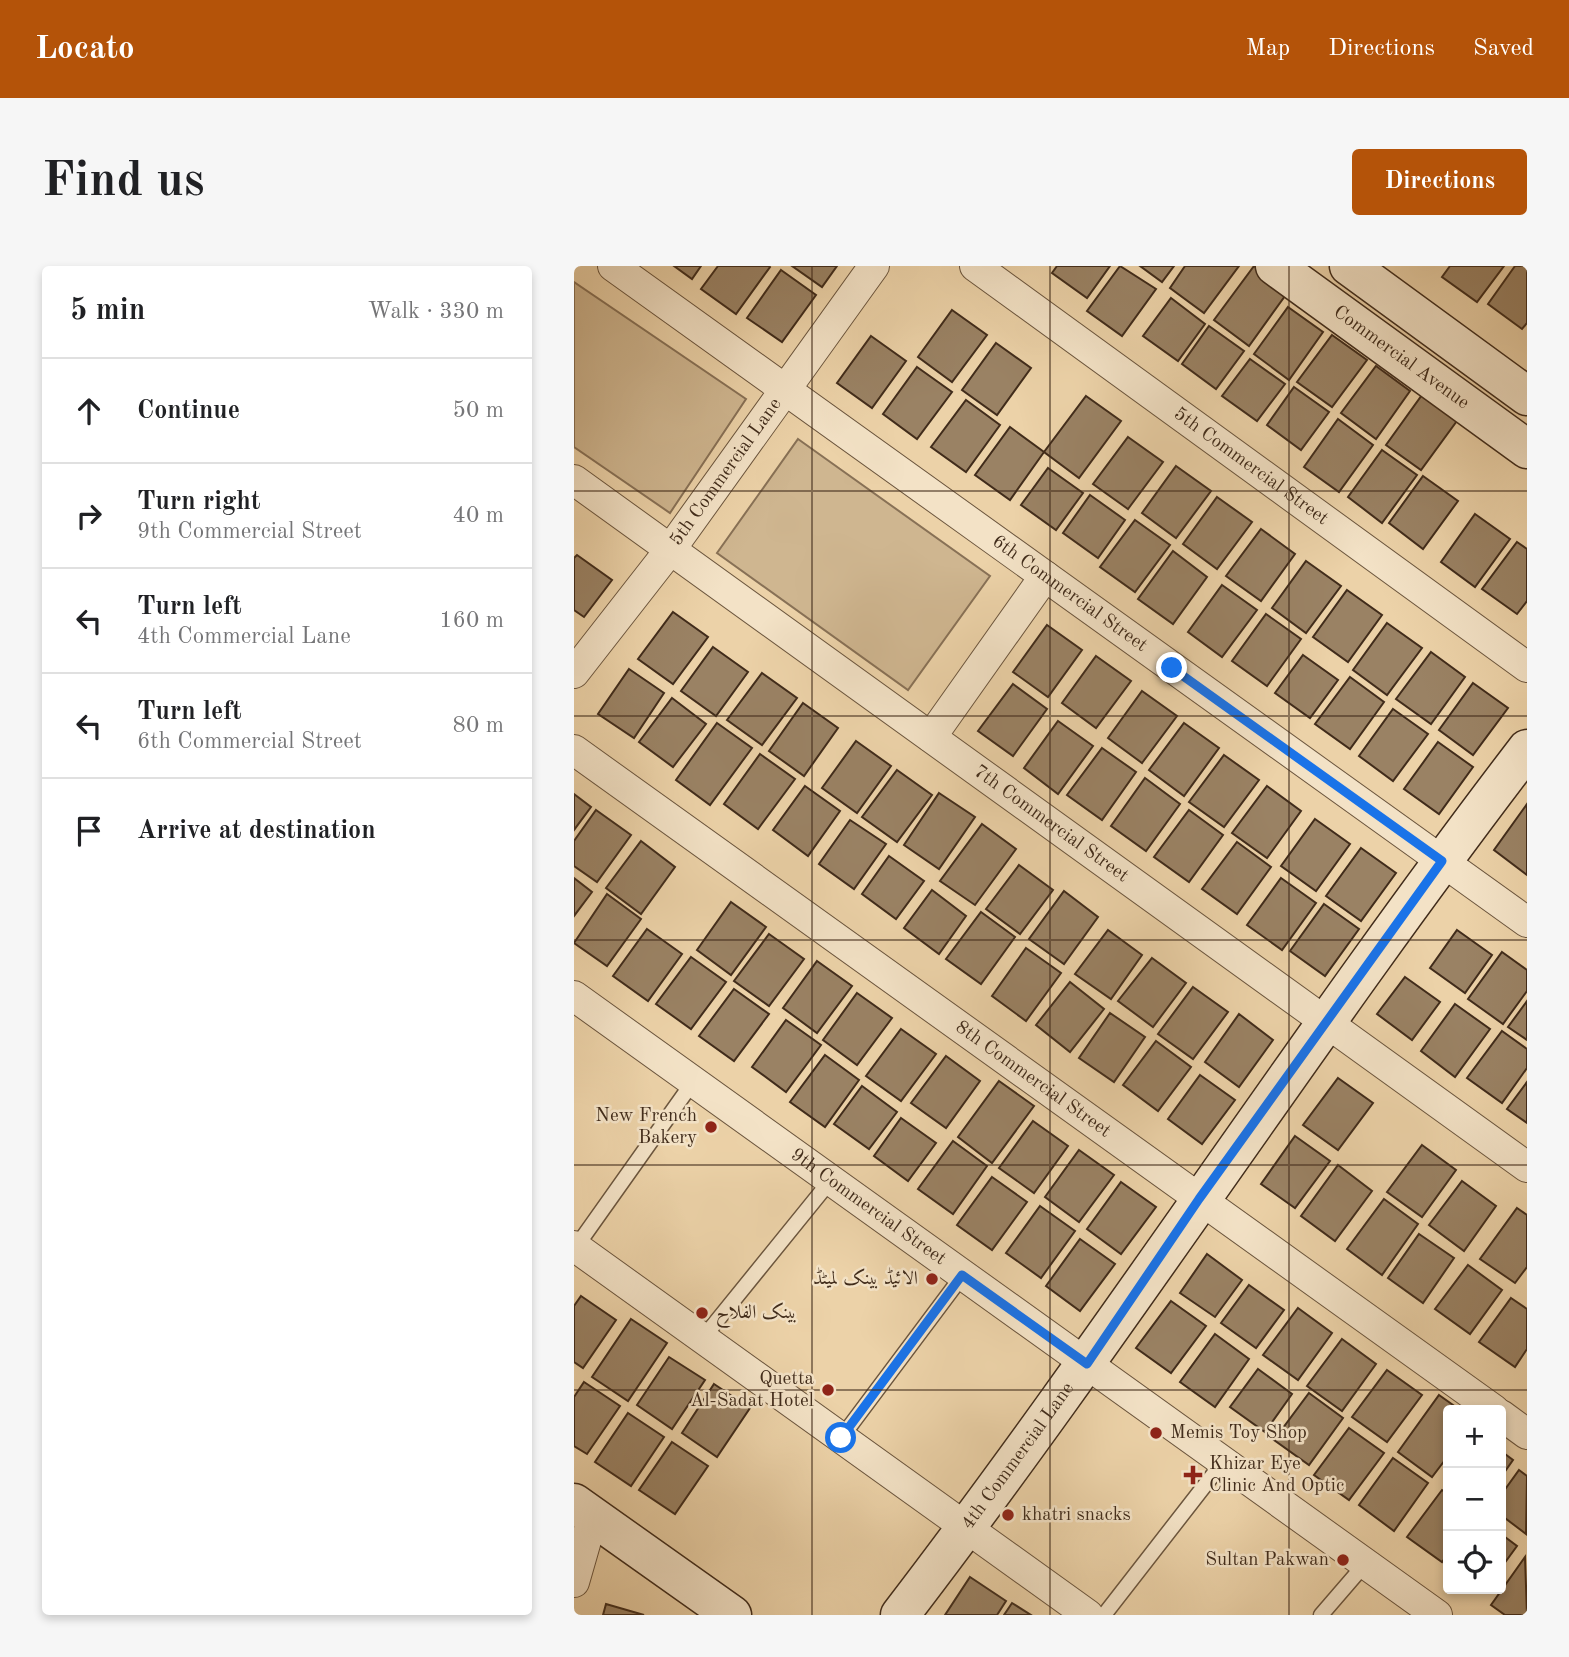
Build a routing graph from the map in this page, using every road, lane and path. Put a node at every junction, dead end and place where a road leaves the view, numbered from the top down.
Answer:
1 (613, 266) edge
2 (874, 266) edge
3 (975, 266) edge
4 (1275, 266) edge
5 (1349, 266) edge
6 (785, 389) junction
7 (1527, 396) edge
8 (1527, 449) edge
9 (574, 480) edge
10 (670, 550) junction
11 (1045, 576) junction
12 (1527, 667) edge
13 (574, 673) edge
14 (930, 737) junction
15 (1527, 749) edge
16 (574, 750) edge
17 (1442, 861) junction
18 (1527, 922) edge
19 (574, 996) edge
20 (1328, 1022) junction
21 (694, 1082) junction
22 (1527, 1167) edge
23 (831, 1180) junction
24 (1199, 1199) junction
25 (575, 1246) edge
26 (962, 1275) junction
27 (703, 1338) junction
28 (1087, 1364) junction
29 (1487, 1405) edge
30 (1506, 1419) edge
31 (1527, 1434) edge
32 (841, 1438) junction
33 (1223, 1462) junction
34 (584, 1510) edge
35 (967, 1528) junction
36 (1365, 1564) junction
37 (574, 1582) edge
38 (732, 1615) edge
39 (900, 1615) edge
40 (1088, 1615) edge
41 (1104, 1615) edge
42 (1321, 1615) edge
43 (1437, 1615) edge

1 - 6 street, 6th Commercial Street
2 - 6 street, 5th Commercial Lane
3 - 12 street, 5th Commercial Street
4 - 8 street, Commercial Avenue
5 - 7 street
6 - 10 street, 5th Commercial Lane
6 - 11 street, 6th Commercial Street
9 - 10 street, 7th Commercial Street
10 - 13 street, 5th Commercial Lane
10 - 14 street, 7th Commercial Street
11 - 14 street
11 - 17 street, 6th Commercial Street
14 - 20 street, 7th Commercial Street
15 - 17 street, 4th Commercial Lane
16 - 24 street, 8th Commercial Street
17 - 18 street, 6th Commercial Street
17 - 20 street, 4th Commercial Lane
19 - 21 street, 9th Commercial Street
20 - 22 street, 7th Commercial Street
20 - 24 street, 4th Commercial Lane
21 - 23 street, 9th Commercial Street
21 - 25 lane
23 - 26 street, 9th Commercial Street
23 - 27 lane
24 - 28 street, 4th Commercial Lane
24 - 29 street, 8th Commercial Street
25 - 27 street
26 - 28 street, 9th Commercial Street
26 - 32 lane
27 - 32 street
28 - 33 street, 9th Commercial Street
28 - 35 street, 4th Commercial Lane
30 - 31 street
32 - 35 street
33 - 36 street, 9th Commercial Street
33 - 41 lane
34 - 37 street
34 - 38 street
35 - 39 street, 4th Commercial Lane
35 - 40 street
36 - 42 lane
36 - 43 street, 9th Commercial Street

